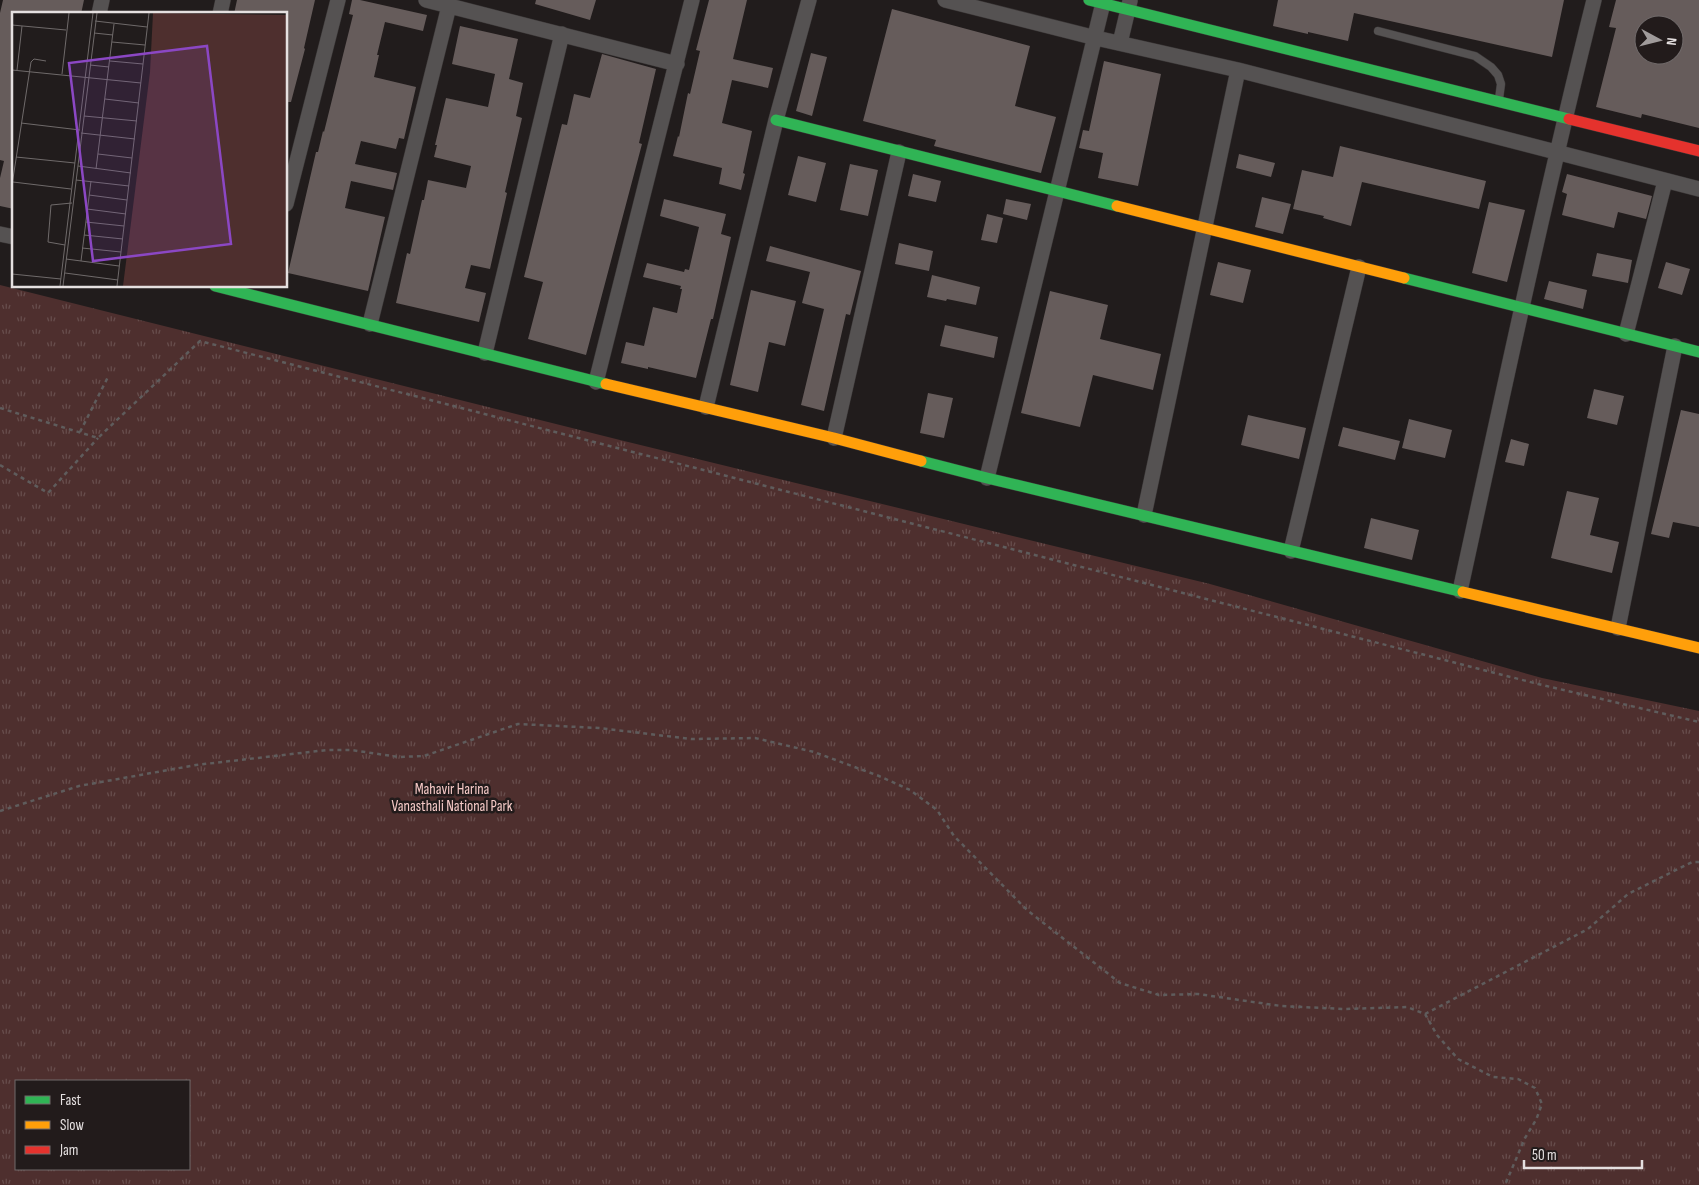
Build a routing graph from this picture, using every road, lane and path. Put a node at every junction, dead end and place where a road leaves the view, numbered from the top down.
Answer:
1 (338, 0) edge
2 (426, 0) edge
3 (692, 0) edge
4 (809, 0) edge
5 (945, 0) edge
6 (1594, 0) edge
7 (1096, 2) edge
8 (1129, 5) edge
9 (449, 6) junction
10 (1378, 31) dead end
11 (562, 34) junction
12 (1096, 38) junction
13 (1120, 43) junction
14 (677, 64) junction
15 (1238, 70) junction
16 (1498, 101) junction
17 (1565, 118) junction
18 (776, 120) junction
19 (1699, 151) edge
20 (899, 152) junction
21 (1557, 152) junction
22 (1665, 181) junction
23 (1699, 189) edge
24 (1058, 191) junction
25 (288, 196) edge
26 (1206, 228) junction
27 (1359, 267) junction
28 (231, 288) edge
29 (264, 292) edge
30 (1521, 308) junction
31 (370, 324) junction
32 (1626, 334) junction
33 (1675, 346) junction
34 (1699, 352) edge
35 (485, 353) junction
36 (109, 375) dead end
37 (596, 382) junction
38 (706, 407) junction
39 (0, 408) edge
40 (80, 432) junction
41 (98, 438) junction
42 (834, 438) junction
43 (0, 464) edge
44 (987, 478) junction
45 (1144, 516) junction
46 (1292, 551) junction
47 (1460, 591) junction
48 (1618, 628) junction
49 (1699, 648) edge
50 (1699, 722) edge
51 (0, 811) edge
52 (1699, 862) edge
53 (1425, 1014) junction
54 (1505, 1185) edge

1 - 25 street
2 - 9 street
3 - 14 street
4 - 18 street
5 - 12 street
6 - 17 street
7 - 8 street
7 - 12 street
8 - 13 street
8 - 16 street
9 - 11 street
9 - 31 street
10 - 16 lane
11 - 14 street
11 - 35 street
12 - 13 street
12 - 24 street
13 - 15 street
14 - 37 street
15 - 21 street
15 - 26 street
16 - 17 street
17 - 19 street
17 - 21 street
18 - 20 street
18 - 38 street
20 - 24 street
20 - 42 street
21 - 22 street
21 - 30 street
22 - 23 street
22 - 32 street
24 - 26 street
24 - 44 street
26 - 27 street
26 - 45 street
27 - 30 street
27 - 46 street
28 - 29 street
29 - 31 street
30 - 32 street
30 - 47 street
31 - 35 street
32 - 33 street
33 - 34 street
33 - 48 street
35 - 37 street
36 - 40 path
37 - 38 street
38 - 42 street
39 - 40 path
40 - 41 path
41 - 43 path
41 - 50 path
42 - 44 street
44 - 45 street
45 - 46 street
46 - 47 street
47 - 48 street
48 - 49 street
51 - 53 path
52 - 53 path
53 - 54 path

